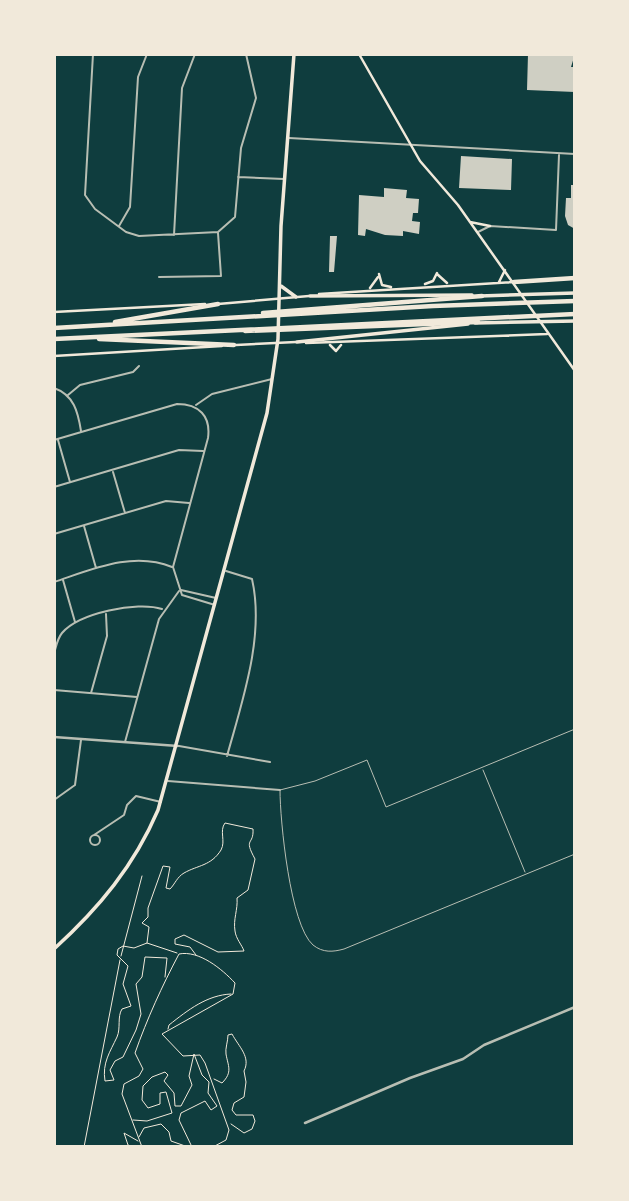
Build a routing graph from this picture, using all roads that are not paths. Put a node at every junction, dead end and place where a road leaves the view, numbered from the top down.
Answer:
1 (93, 54) edge
2 (147, 54) edge
3 (195, 54) edge
4 (246, 54) edge
5 (294, 54) edge
6 (359, 54) edge
7 (288, 138) junction
8 (411, 145) junction
9 (559, 154) junction
10 (575, 154) edge
11 (238, 177) junction
12 (285, 179) junction
13 (470, 222) junction
14 (118, 226) junction
15 (490, 226) junction
16 (218, 232) junction
17 (478, 232) junction
18 (174, 235) junction
19 (505, 270) junction
20 (159, 277) dead end
21 (575, 278) edge
22 (498, 282) junction
23 (513, 282) junction
24 (280, 284) junction
25 (450, 284) junction
26 (415, 286) junction
27 (396, 287) junction
28 (365, 290) junction
29 (575, 293) edge
30 (310, 296) junction
31 (482, 296) junction
32 (296, 297) junction
33 (279, 299) junction
34 (575, 301) edge
35 (218, 304) junction
36 (54, 312) edge
37 (292, 312) junction
38 (575, 314) edge
39 (575, 321) edge
40 (478, 322) junction
41 (107, 325) junction
42 (54, 328) edge
43 (291, 328) junction
44 (547, 334) junction
45 (84, 338) junction
46 (54, 340) edge
47 (297, 342) junction
48 (277, 343) junction
49 (327, 343) junction
50 (343, 343) junction
51 (234, 345) junction
52 (54, 356) edge
53 (139, 366) dead end
54 (575, 370) edge
55 (273, 379) junction
56 (54, 388) edge
57 (68, 395) junction
58 (195, 406) junction
59 (82, 432) junction
60 (56, 440) edge
61 (204, 451) junction
62 (113, 471) junction
63 (70, 483) junction
64 (54, 487) edge
65 (190, 503) junction
66 (125, 513) junction
67 (84, 526) junction
68 (54, 534) edge
69 (173, 567) junction
70 (97, 569) junction
71 (225, 571) junction
72 (62, 579) junction
73 (54, 582) edge
74 (180, 590) junction
75 (218, 599) junction
76 (216, 605) junction
77 (163, 610) junction
78 (106, 613) junction
79 (75, 622) junction
80 (54, 654) edge
81 (54, 690) edge
82 (91, 693) junction
83 (138, 697) junction
84 (575, 729) edge
85 (54, 737) edge
86 (82, 739) junction
87 (125, 743) junction
88 (178, 746) junction
89 (227, 756) junction
90 (270, 762) dead end
91 (482, 767) junction
92 (168, 781) junction
93 (280, 790) junction
94 (54, 800) edge
95 (162, 802) junction
96 (94, 835) dead end
97 (575, 854) edge
98 (526, 874) junction
99 (54, 949) edge
100 (575, 1007) edge
101 (305, 1123) dead end

1 - 14 street
2 - 14 street
3 - 18 street
4 - 11 street
5 - 7 main road
6 - 8 main road
7 - 8 street
7 - 12 main road
8 - 9 street
8 - 13 main road
9 - 10 street
9 - 15 street
11 - 12 street
11 - 16 street
12 - 24 main road
13 - 15 main road
13 - 17 main road
14 - 18 street
15 - 17 street
16 - 18 street
16 - 20 street
17 - 19 main road
19 - 22 main road
19 - 23 main road
21 - 23 highway
22 - 23 main road
22 - 25 main road
23 - 44 main road
24 - 32 main road
24 - 33 main road
25 - 26 main road
25 - 26 main road
26 - 27 main road
27 - 28 main road
27 - 28 main road
28 - 30 main road
29 - 31 main road
30 - 31 main road
30 - 32 main road
31 - 37 highway
32 - 33 main road
33 - 35 main road
33 - 48 main road
34 - 37 highway
35 - 36 main road
35 - 41 highway
37 - 41 highway
38 - 43 highway
39 - 40 main road
40 - 43 highway
40 - 47 main road
41 - 42 highway
43 - 45 highway
44 - 50 main road
44 - 54 main road
45 - 46 highway
45 - 51 highway
47 - 48 main road
47 - 49 main road
48 - 51 main road
48 - 55 main road
49 - 50 main road
49 - 50 main road
51 - 52 main road
53 - 57 street
55 - 58 street
55 - 71 main road
56 - 57 street
57 - 59 street
58 - 59 street
58 - 61 street
59 - 60 street
60 - 63 street
61 - 62 street
61 - 65 street
62 - 63 street
62 - 66 street
63 - 64 street
65 - 66 street
65 - 69 street
66 - 67 street
67 - 68 street
67 - 70 street
69 - 70 street
69 - 74 street
70 - 72 street
71 - 75 main road
71 - 89 street
72 - 73 street
72 - 79 street
74 - 75 street
74 - 76 street
74 - 77 street
75 - 76 main road
76 - 88 main road
77 - 78 street
77 - 83 street
78 - 79 street
78 - 82 street
79 - 80 street
81 - 82 street
82 - 83 street
83 - 87 street
84 - 91 lane
85 - 86 street
86 - 87 street
86 - 94 street
87 - 88 street
88 - 89 street
88 - 92 main road
89 - 90 street
91 - 93 lane
91 - 98 lane
92 - 93 street
92 - 95 main road
93 - 98 lane
95 - 96 street
95 - 99 main road
97 - 98 lane
100 - 101 street

